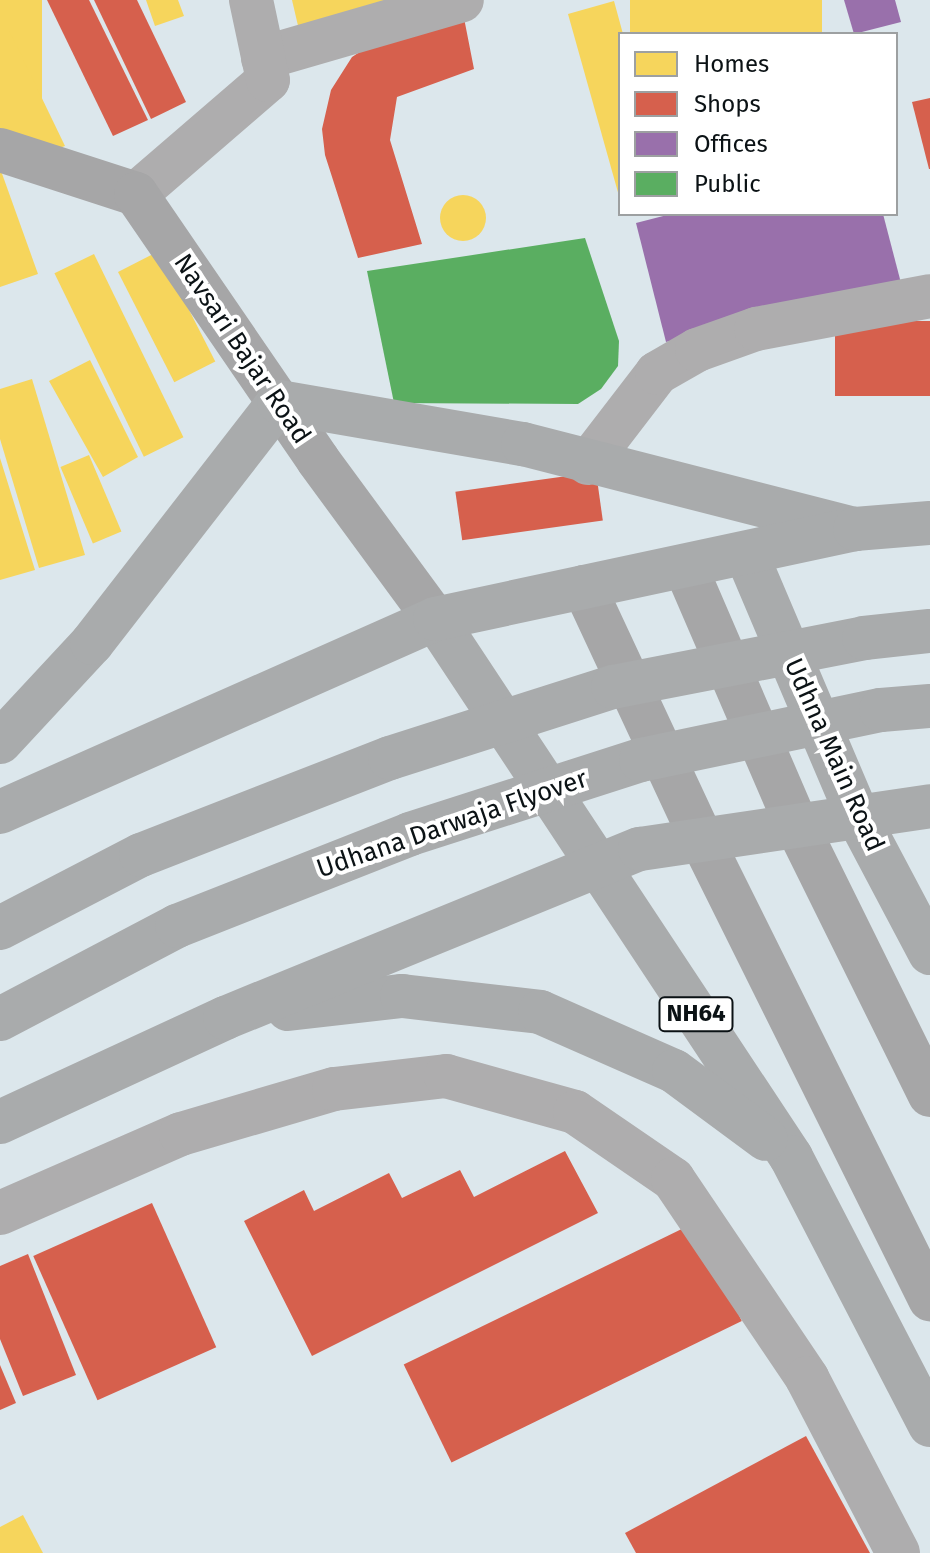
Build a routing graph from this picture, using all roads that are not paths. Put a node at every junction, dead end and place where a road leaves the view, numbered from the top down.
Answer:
1 (251, 0) edge
2 (462, 0) edge
3 (263, 58) junction
4 (0, 150) edge
5 (136, 194) junction
6 (930, 296) edge
7 (279, 402) junction
8 (588, 463) junction
9 (930, 523) edge
10 (855, 529) junction
11 (746, 553) junction
12 (685, 566) junction
13 (584, 587) junction
14 (435, 619) junction
15 (930, 631) edge
16 (930, 706) edge
17 (0, 742) edge
18 (930, 806) edge
19 (0, 812) edge
20 (858, 817) junction
21 (797, 826) junction
22 (702, 840) junction
23 (599, 865) junction
24 (0, 928) edge
25 (930, 953) edge
26 (225, 1018) junction
27 (0, 1019) edge
28 (930, 1095) edge
29 (0, 1122) edge
30 (791, 1157) junction
31 (0, 1213) edge
32 (930, 1299) edge
33 (930, 1425) edge
34 (898, 1553) edge

1 - 3 street
2 - 3 street
3 - 5 street
4 - 5 main road
5 - 7 main road, Navsari Bajar Road
6 - 8 street
7 - 8 highway
7 - 14 main road, Navsari Bajar Road
7 - 17 highway
8 - 10 highway
9 - 10 highway
10 - 11 highway
11 - 12 highway
11 - 20 highway, Udhna Main Road
12 - 13 highway
12 - 21 main road
13 - 14 highway
13 - 22 main road
14 - 19 highway
14 - 23 highway, NH64
15 - 24 highway, bridge
16 - 27 highway, Udhana Darwaja Flyover, bridge
18 - 20 highway
20 - 21 highway
20 - 25 highway, Udhna Main Road
21 - 22 highway
21 - 28 main road
22 - 23 highway
22 - 32 main road
23 - 26 highway
23 - 30 highway, NH64
26 - 29 highway
26 - 30 highway
30 - 33 highway, NH64
31 - 34 street

